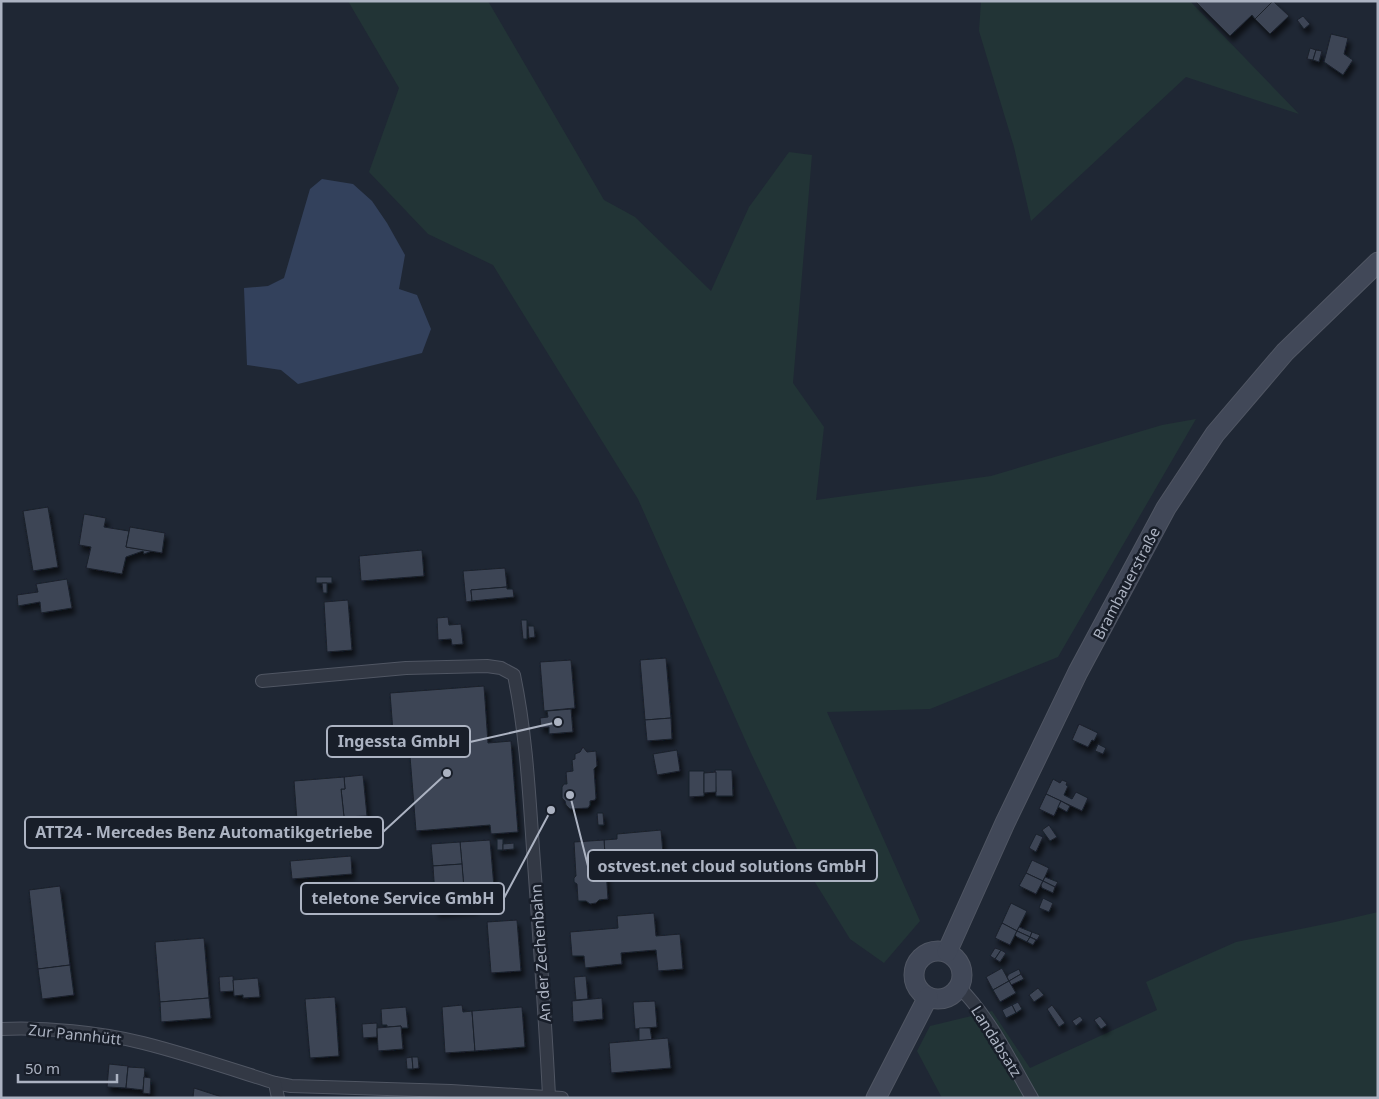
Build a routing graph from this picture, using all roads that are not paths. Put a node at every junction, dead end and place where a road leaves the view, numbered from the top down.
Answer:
1 (1378, 262) edge
2 (262, 681) dead end
3 (947, 952) junction
4 (959, 987) junction
5 (928, 997) junction
6 (1, 1029) edge
7 (275, 1083) junction
8 (548, 1096) junction
9 (278, 1098) edge
10 (562, 1098) edge
11 (876, 1098) edge
12 (1032, 1098) edge

1 - 3 main road, Brambauerstraße
2 - 8 street, An der Zechenbahn
3 - 4 main road
3 - 5 main road
4 - 5 main road
4 - 12 street, Landabsatz
5 - 11 main road
6 - 7 street, Zur Pannhütt
7 - 8 street, Zur Pannhütt
7 - 9 street
8 - 10 street, Zur Pannhütt

